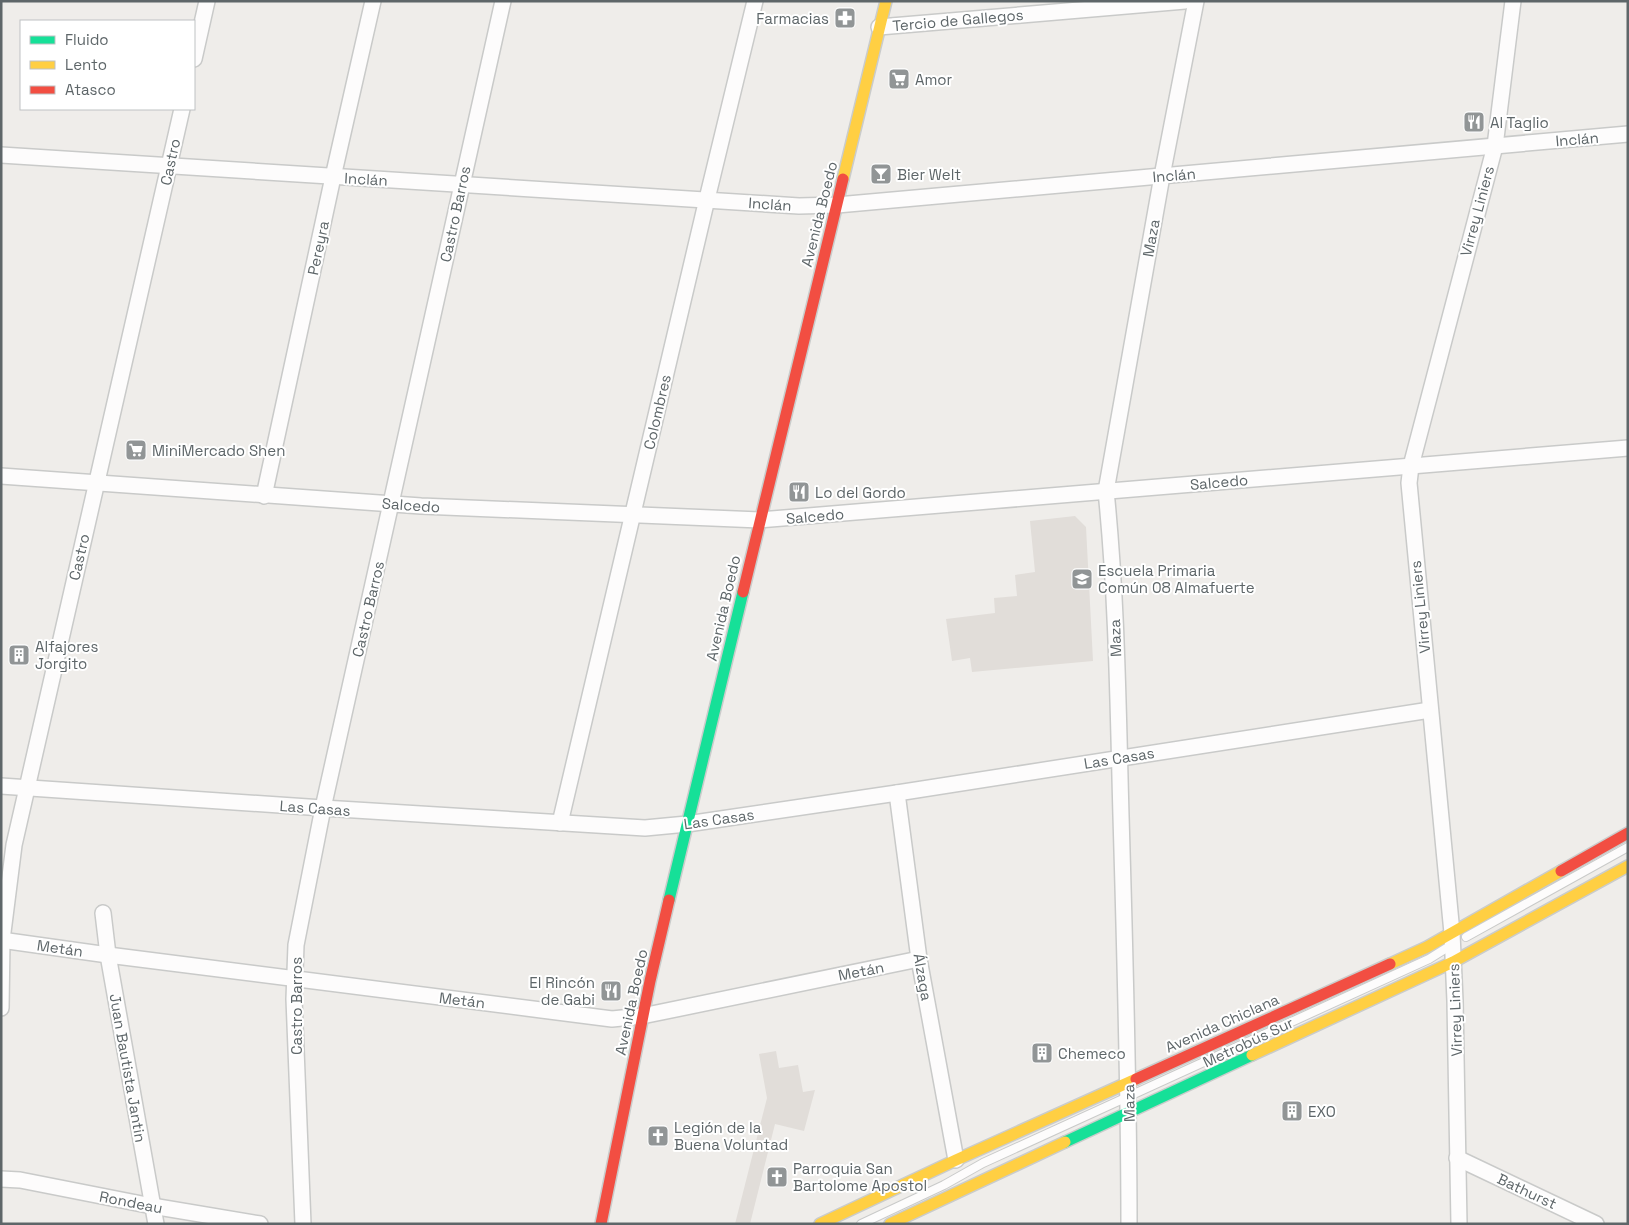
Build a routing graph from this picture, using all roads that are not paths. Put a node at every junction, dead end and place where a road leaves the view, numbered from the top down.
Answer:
1 (207, 1) edge
2 (373, 1) edge
3 (503, 1) edge
4 (755, 1) edge
5 (886, 1) edge
6 (1186, 1) edge
7 (1196, 1) edge
8 (1513, 1) edge
9 (879, 27) junction
10 (195, 55) edge
11 (182, 110) edge
12 (1628, 134) edge
13 (1494, 146) junction
14 (1, 155) edge
15 (169, 166) junction
16 (1162, 176) junction
17 (333, 177) junction
18 (461, 185) junction
19 (707, 200) junction
20 (837, 205) junction
21 (1628, 448) edge
22 (1411, 466) junction
23 (1, 476) edge
24 (96, 483) junction
25 (1106, 491) junction
26 (264, 496) junction
27 (392, 504) junction
28 (632, 516) junction
29 (760, 520) junction
30 (1430, 710) junction
31 (1120, 758) junction
32 (1, 786) edge
33 (26, 788) junction
34 (897, 793) junction
35 (323, 808) junction
36 (560, 823) junction
37 (687, 824) junction
38 (1628, 833) edge
39 (1628, 847) edge
40 (1628, 866) edge
41 (103, 913) dead end
42 (1452, 939) junction
43 (2, 940) edge
44 (108, 955) junction
45 (919, 959) junction
46 (1453, 962) junction
47 (294, 979) junction
48 (1, 1008) edge
49 (642, 1016) junction
50 (1129, 1097) junction
51 (1458, 1158) junction
52 (956, 1160) junction
53 (1, 1179) edge
54 (152, 1206) junction
55 (156, 1224) edge
56 (260, 1224) edge
57 (303, 1224) edge
58 (602, 1224) edge
59 (820, 1224) edge
60 (861, 1224) edge
61 (890, 1224) edge
62 (1129, 1224) edge
63 (1459, 1224) edge
64 (1596, 1224) edge

1 - 10 street
2 - 17 street, Pereyra
3 - 18 street, Castro Barros
4 - 19 street, Colombres
5 - 9 main road, Avenida Boedo
6 - 9 street, Tercio de Gallegos
7 - 16 street, Maza
8 - 13 street, Virrey Liniers
9 - 20 main road, Avenida Boedo
11 - 15 street, Castro
12 - 13 street, Inclán
13 - 16 street, Inclán
13 - 22 street, Virrey Liniers
14 - 15 street, Inclán
15 - 17 street, Inclán
15 - 24 street, Castro
16 - 20 street, Inclán
16 - 25 street, Maza
17 - 18 street, Inclán
17 - 26 street, Pereyra
18 - 19 street, Inclán
18 - 27 street, Castro Barros
19 - 20 street, Inclán
19 - 28 street, Colombres
20 - 29 main road, Avenida Boedo
21 - 22 street, Salcedo
22 - 25 street, Salcedo
22 - 30 street, Virrey Liniers
23 - 24 street, Salcedo
24 - 26 street, Salcedo
24 - 33 street, Castro
25 - 29 street, Salcedo
25 - 31 street, Maza
26 - 27 street, Salcedo
27 - 28 street, Salcedo
27 - 35 street, Castro Barros
28 - 29 street, Salcedo
28 - 36 street, Colombres
29 - 37 main road, Avenida Boedo
30 - 31 street, Las Casas
30 - 42 street, Virrey Liniers
31 - 34 street, Las Casas
31 - 50 street, Maza
32 - 33 street, Las Casas
33 - 35 street, Las Casas
33 - 43 street, Castro
34 - 37 street, Las Casas
34 - 45 street, Álzaga
35 - 36 street, Las Casas
35 - 47 street, Castro Barros
36 - 37 street, Las Casas
37 - 49 main road, Avenida Boedo
38 - 42 main road, Avenida Chiclana
39 - 42 lane
40 - 46 main road, Avenida Chiclana
41 - 44 street, Juan Bautista Jantin
42 - 46 street, Virrey Liniers
42 - 50 main road, Avenida Chiclana
43 - 44 street, Metán
43 - 48 street, Castro
44 - 47 street, Metán
44 - 54 street, Juan Bautista Jantin
45 - 49 street, Metán
45 - 52 street, Álzaga
46 - 50 main road, Avenida Chiclana
46 - 51 street, Virrey Liniers
47 - 49 street, Metán
47 - 57 street, Castro Barros
49 - 58 main road, Avenida Boedo
50 - 52 main road, Avenida Chiclana
50 - 60 lane
50 - 61 main road, Avenida Chiclana
50 - 62 street, Maza
51 - 63 street, Virrey Liniers
51 - 64 street, Bathurst
52 - 59 main road, Avenida Chiclana
53 - 54 street, Rondeau
54 - 55 street, Juan Bautista Jantin
54 - 56 street, Rondeau

